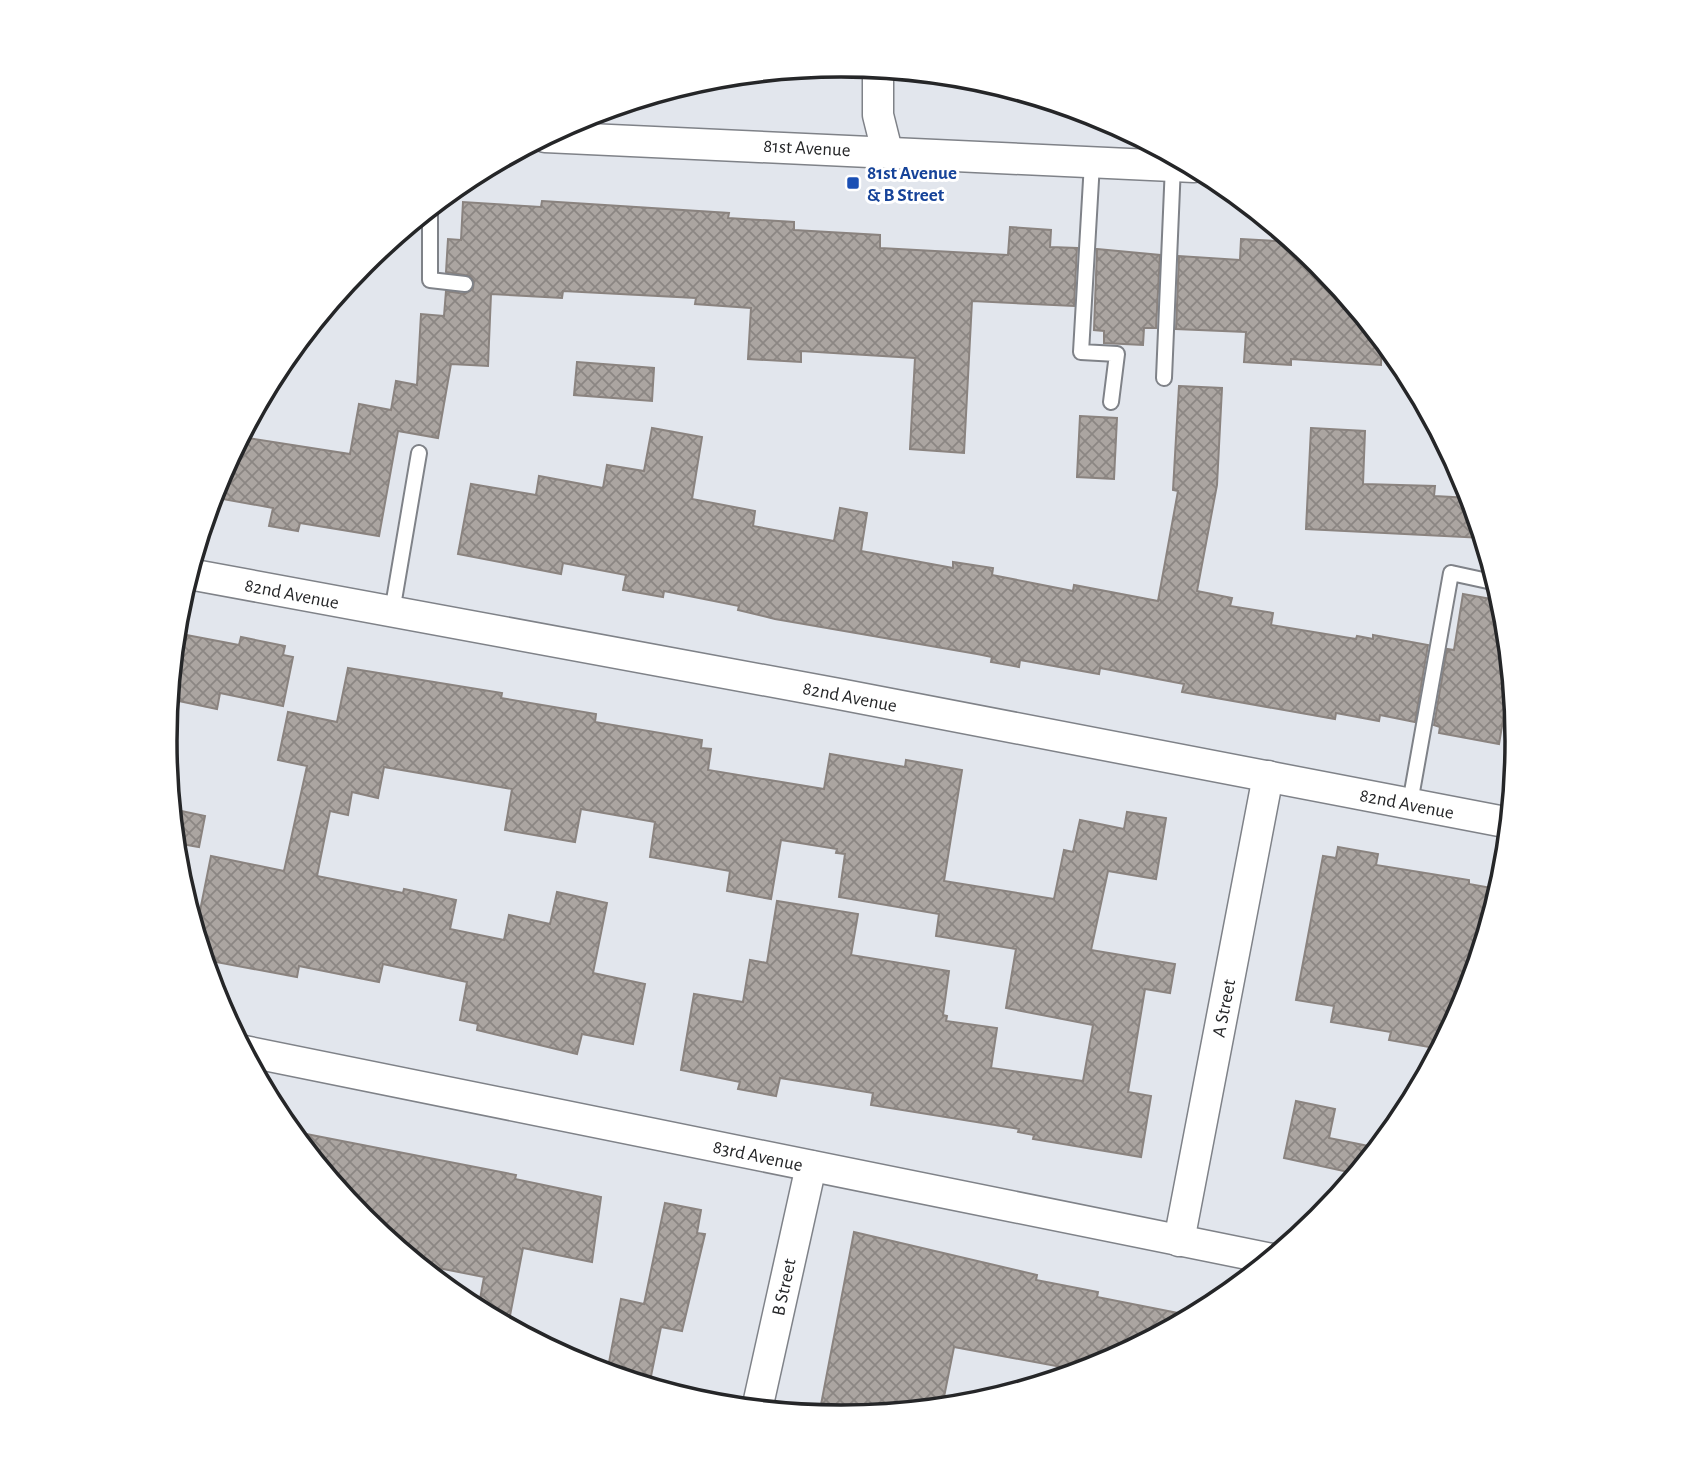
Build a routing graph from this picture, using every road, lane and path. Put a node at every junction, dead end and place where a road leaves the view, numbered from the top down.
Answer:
1 (878, 78) edge
2 (565, 138) edge
3 (887, 151) junction
4 (1092, 163) junction
5 (1173, 166) edge
6 (1183, 172) edge
7 (430, 220) edge
8 (465, 284) dead end
9 (1164, 377) dead end
10 (1111, 402) dead end
11 (419, 453) dead end
12 (198, 576) edge
13 (1486, 581) edge
14 (392, 612) junction
15 (1268, 776) junction
16 (1410, 803) junction
17 (1501, 821) edge
18 (256, 1053) edge
19 (811, 1166) junction
20 (1179, 1241) junction
21 (1259, 1257) edge
22 (759, 1399) edge

1 - 3 street
2 - 3 street, 81st Avenue
3 - 4 street, 81st Avenue
4 - 5 street, 81st Avenue
4 - 10 lane
6 - 9 lane
7 - 8 lane
11 - 14 lane
12 - 14 street, 82nd Avenue
13 - 16 lane
14 - 15 street, 82nd Avenue
15 - 16 street, 82nd Avenue
15 - 20 street, A Street
16 - 17 street, 82nd Avenue
18 - 19 street, 83rd Avenue
19 - 20 street, 83rd Avenue
19 - 22 street, B Street
20 - 21 street, 83rd Avenue

